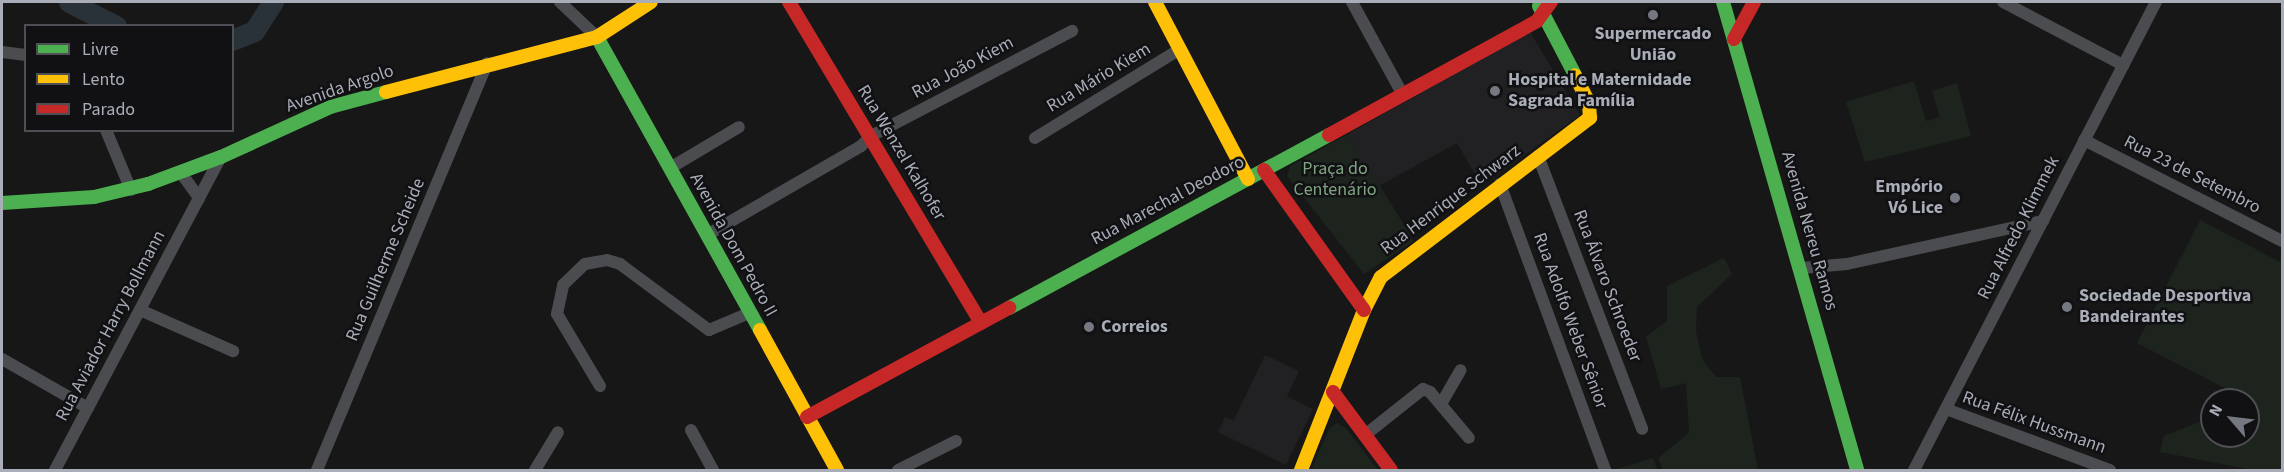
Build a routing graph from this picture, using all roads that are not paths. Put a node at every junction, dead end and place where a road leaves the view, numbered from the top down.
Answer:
1 (560, 2) edge
2 (651, 2) edge
3 (789, 2) edge
4 (1155, 2) edge
5 (1352, 2) edge
6 (1537, 2) edge
7 (1551, 2) edge
8 (1723, 2) edge
9 (1754, 2) edge
10 (2003, 2) edge
11 (2156, 2) edge
12 (1544, 14) junction
13 (1072, 31) dead end
14 (597, 37) junction
15 (1734, 39) junction
16 (1180, 49) junction
17 (2, 52) edge
18 (24, 56) edge
19 (487, 63) junction
20 (2123, 65) junction
21 (1403, 95) junction
22 (740, 128) dead end
23 (107, 132) edge
24 (871, 136) junction
25 (1035, 138) dead end
26 (2084, 140) junction
27 (1538, 156) junction
28 (221, 157) junction
29 (670, 168) junction
30 (1264, 170) junction
31 (181, 173) junction
32 (1248, 178) junction
33 (1500, 184) junction
34 (131, 190) junction
35 (199, 198) junction
36 (2, 203) edge
37 (2043, 221) junction
38 (707, 235) junction
39 (2283, 241) edge
40 (1802, 268) junction
41 (140, 310) junction
42 (1364, 310) junction
43 (749, 313) junction
44 (981, 323) junction
45 (233, 351) dead end
46 (2, 359) edge
47 (1461, 369) dead end
48 (600, 386) dead end
49 (1333, 392) junction
50 (1441, 404) junction
51 (88, 408) junction
52 (1946, 409) junction
53 (807, 417) junction
54 (1641, 429) dead end
55 (691, 430) dead end
56 (558, 432) dead end
57 (1365, 435) junction
58 (1469, 438) dead end
59 (956, 441) dead end
60 (56, 471) edge
61 (317, 471) edge
62 (535, 471) edge
63 (713, 471) edge
64 (837, 471) edge
65 (898, 471) edge
66 (1301, 471) edge
67 (1391, 471) edge
68 (1605, 471) edge
69 (1857, 471) edge
70 (1914, 471) edge
71 (2110, 471) edge

1 - 14 street
2 - 14 main road, Avenida Argolo
3 - 24 main road, Rua Wenzel Kalhofer
4 - 16 main road
5 - 21 street
6 - 12 main road
7 - 12 main road
8 - 15 main road, Avenida Nereu Ramos
9 - 15 main road
10 - 20 street
11 - 20 street, Rua Alfredo Klimmek
12 - 21 main road, Rua Marechal Deodoro
12 - 27 main road, Rua Henrique Schwarz
13 - 24 street, Rua João Kiem
14 - 19 main road, Avenida Argolo
14 - 29 main road, Avenida Dom Pedro II
15 - 40 main road, Avenida Nereu Ramos
16 - 25 street, Rua Mário Kiem
16 - 32 main road
17 - 18 street
19 - 28 main road, Avenida Argolo
19 - 61 street, Rua Guilherme Scheide
20 - 26 street, Rua Alfredo Klimmek
21 - 30 main road, Rua Marechal Deodoro
22 - 29 street
23 - 34 street
24 - 38 street, Rua João Kiem
24 - 44 main road, Rua Wenzel Kalhofer
26 - 37 street, Rua Alfredo Klimmek
26 - 39 street, Rua 23 de Setembro
27 - 33 main road, Rua Henrique Schwarz
27 - 54 street, Rua Álvaro Schroeder
28 - 31 main road, Avenida Argolo
28 - 35 street, Rua Aviador Harry Bollmann
29 - 38 main road, Avenida Dom Pedro II
30 - 32 main road, Rua Marechal Deodoro
30 - 42 main road
31 - 34 main road, Avenida Argolo
31 - 35 street
32 - 44 main road, Rua Marechal Deodoro
33 - 42 main road, Rua Henrique Schwarz
33 - 68 street, Rua Adolfo Weber Sênior
34 - 36 main road, Avenida Argolo
35 - 41 street, Rua Aviador Harry Bollmann
37 - 40 street
37 - 52 street, Rua Alfredo Klimmek
38 - 43 main road, Avenida Dom Pedro II
40 - 69 main road, Avenida Nereu Ramos
41 - 45 street
41 - 51 street, Rua Aviador Harry Bollmann
42 - 49 main road, Rua Henrique Schwarz
43 - 48 street
43 - 53 main road, Avenida Dom Pedro II
44 - 53 main road, Rua Marechal Deodoro
46 - 51 street
47 - 50 street
49 - 57 main road
49 - 66 main road, Rua Henrique Schwarz
50 - 57 street
50 - 58 street
51 - 60 street, Rua Aviador Harry Bollmann
52 - 70 street, Rua Alfredo Klimmek
52 - 71 street, Rua Félix Hussmann
53 - 64 main road, Avenida Dom Pedro II
55 - 63 street
56 - 62 street
57 - 67 main road
59 - 65 street

